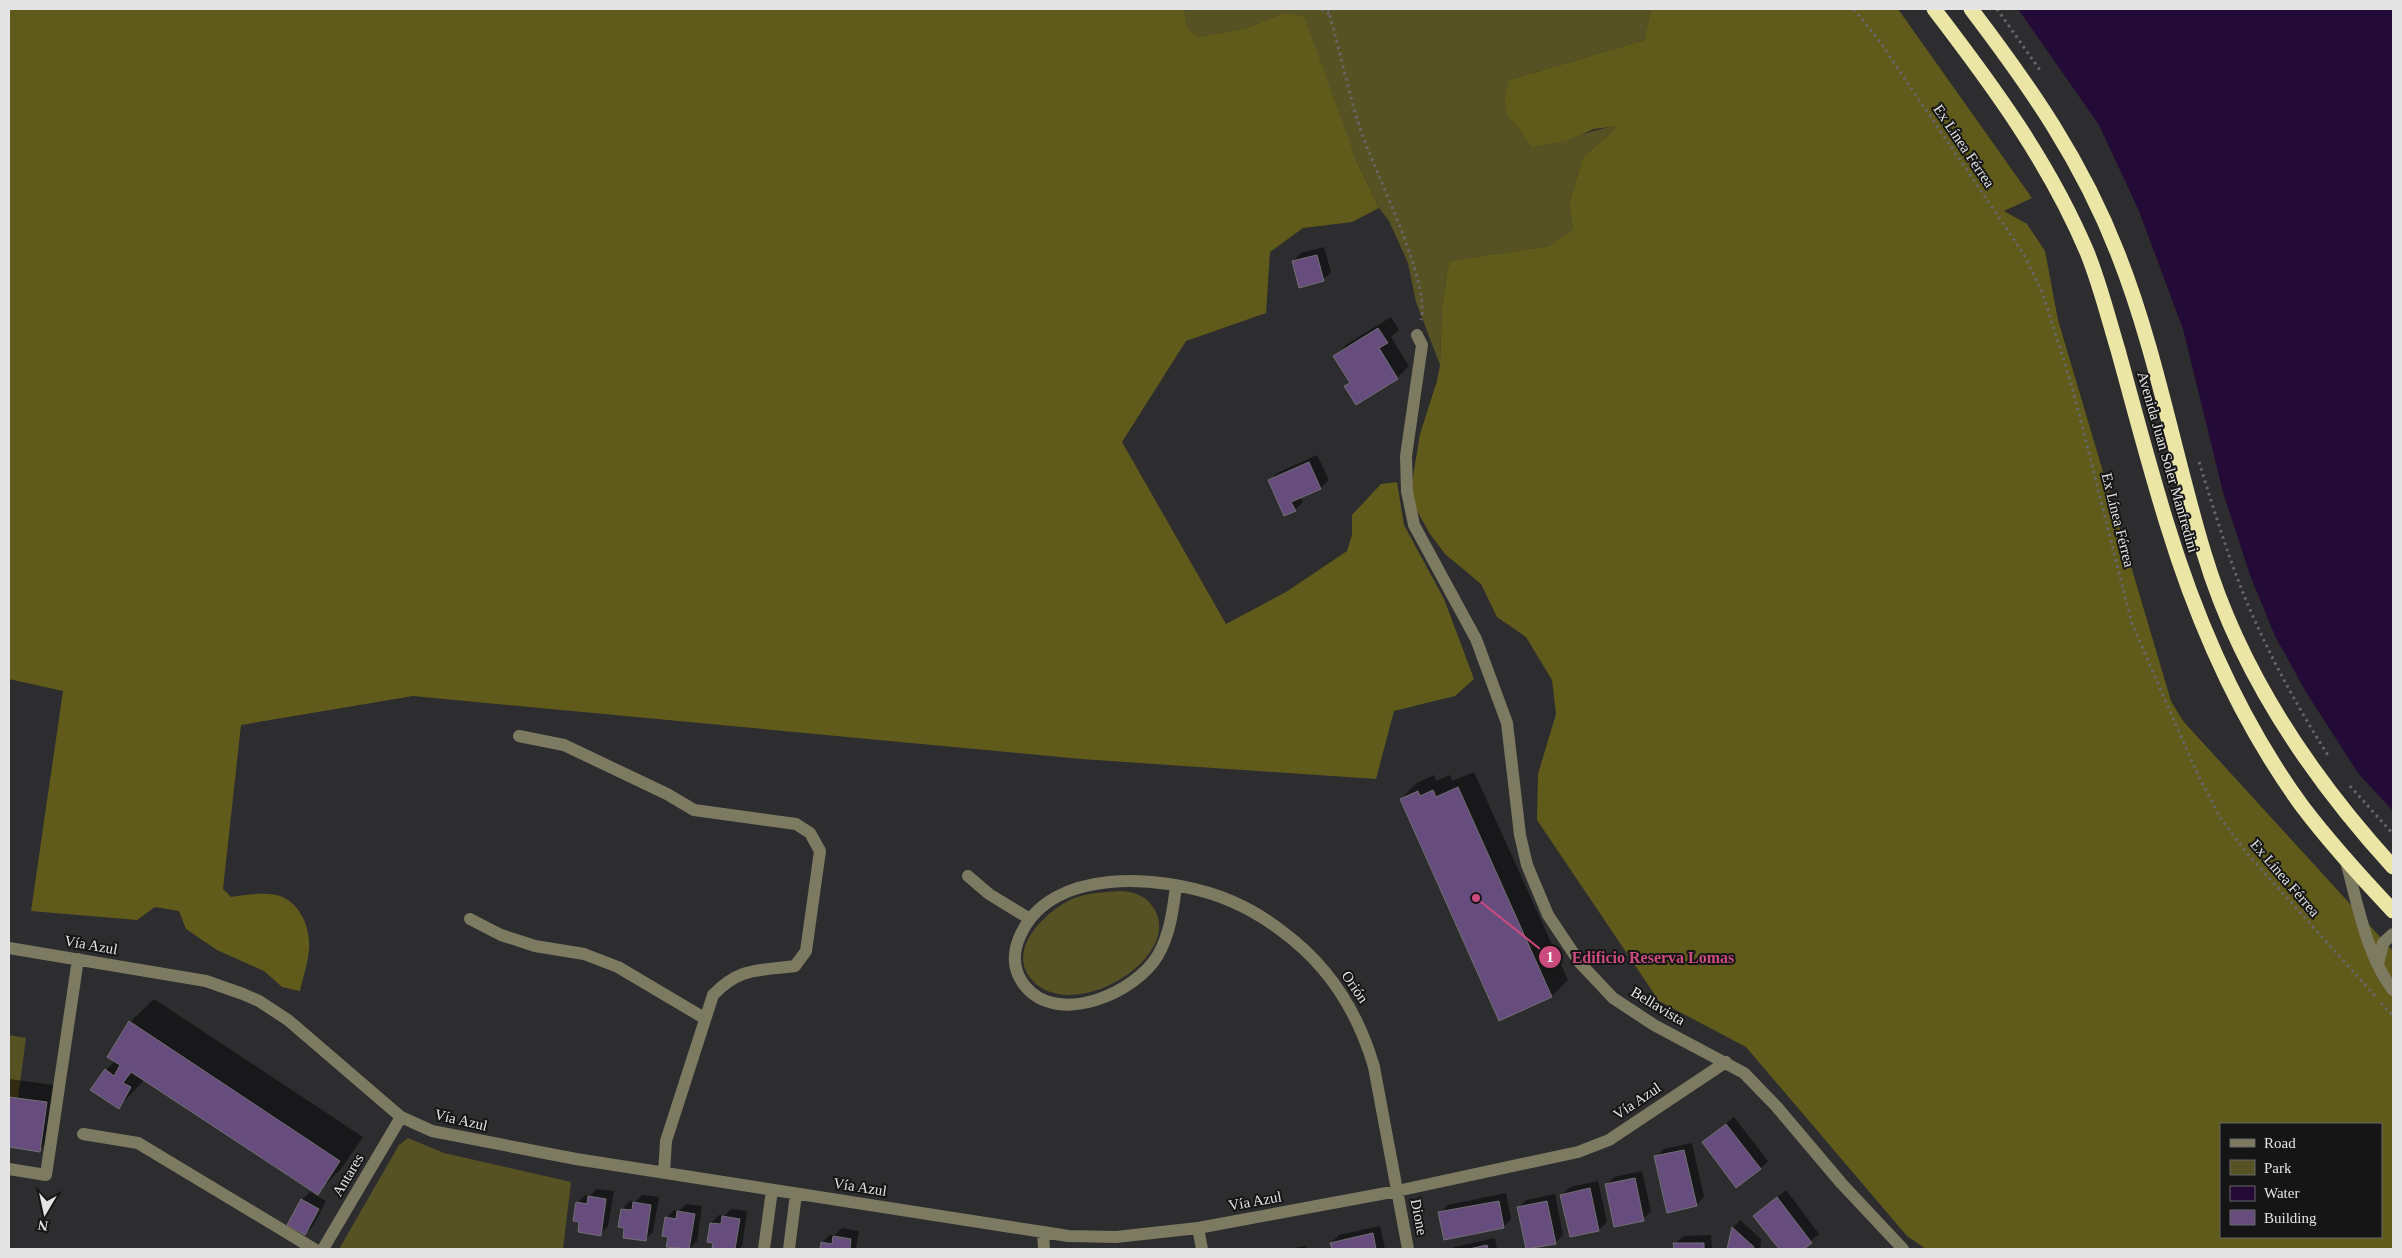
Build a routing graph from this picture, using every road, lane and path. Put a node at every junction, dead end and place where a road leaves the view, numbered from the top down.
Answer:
1 (1322, 9) edge
2 (1328, 9) edge
3 (1854, 9) edge
4 (1934, 9) edge
5 (1972, 9) edge
6 (1996, 9) edge
7 (1330, 15) junction
8 (2046, 79) dead end
9 (1417, 335) joint
10 (2199, 461) dead end
11 (519, 736) dead end
12 (2334, 764) dead end
13 (2344, 778) dead end
14 (2393, 834) edge
15 (2346, 861) junction
16 (2393, 867) edge
17 (968, 876) dead end
18 (1176, 886) junction
19 (2393, 911) edge
20 (470, 919) dead end
21 (1030, 920) junction
22 (2393, 934) edge
23 (9, 948) edge
24 (78, 958) junction
25 (2378, 965) junction
26 (2393, 990) edge
27 (2393, 1016) edge
28 (704, 1018) junction
29 (1726, 1062) junction
30 (401, 1117) junction
31 (83, 1134) dead end
32 (9, 1169) edge
33 (664, 1173) junction
34 (772, 1190) junction
35 (1397, 1191) junction
36 (796, 1194) junction
37 (1198, 1228) junction
38 (1043, 1232) junction
39 (314, 1249) edge
40 (323, 1249) edge
41 (764, 1249) edge
42 (788, 1249) edge
43 (1044, 1249) edge
44 (1202, 1249) edge
45 (1408, 1249) edge
46 (1903, 1249) edge

1 - 7 path
2 - 7 path
3 - 27 path, Ex Línea Férrea
4 - 15 highway, Avenida Juan Soler Manfredini
5 - 16 highway, Avenida Juan Soler Manfredini
6 - 8 path
7 - 9 path
9 - 29 street, Bellavista
10 - 12 path
11 - 28 street
13 - 14 path
15 - 19 highway, Avenida Juan Soler Manfredini
15 - 25 street
17 - 21 street
18 - 21 street, Orión
18 - 21 street, Orión
18 - 35 street, Orión
20 - 28 street
22 - 25 street
23 - 24 street, Vía Azul
24 - 30 street, Vía Azul
24 - 32 street
25 - 26 street
28 - 33 street
29 - 35 street, Vía Azul
29 - 46 street, Bellavista
30 - 33 street, Vía Azul
30 - 40 street, Antares
31 - 39 street
33 - 34 street, Vía Azul
34 - 36 street, Vía Azul
34 - 41 street
35 - 37 street, Vía Azul
35 - 45 street, Dione
36 - 38 street, Vía Azul
36 - 42 street
37 - 38 street, Vía Azul
37 - 44 street
38 - 43 street

